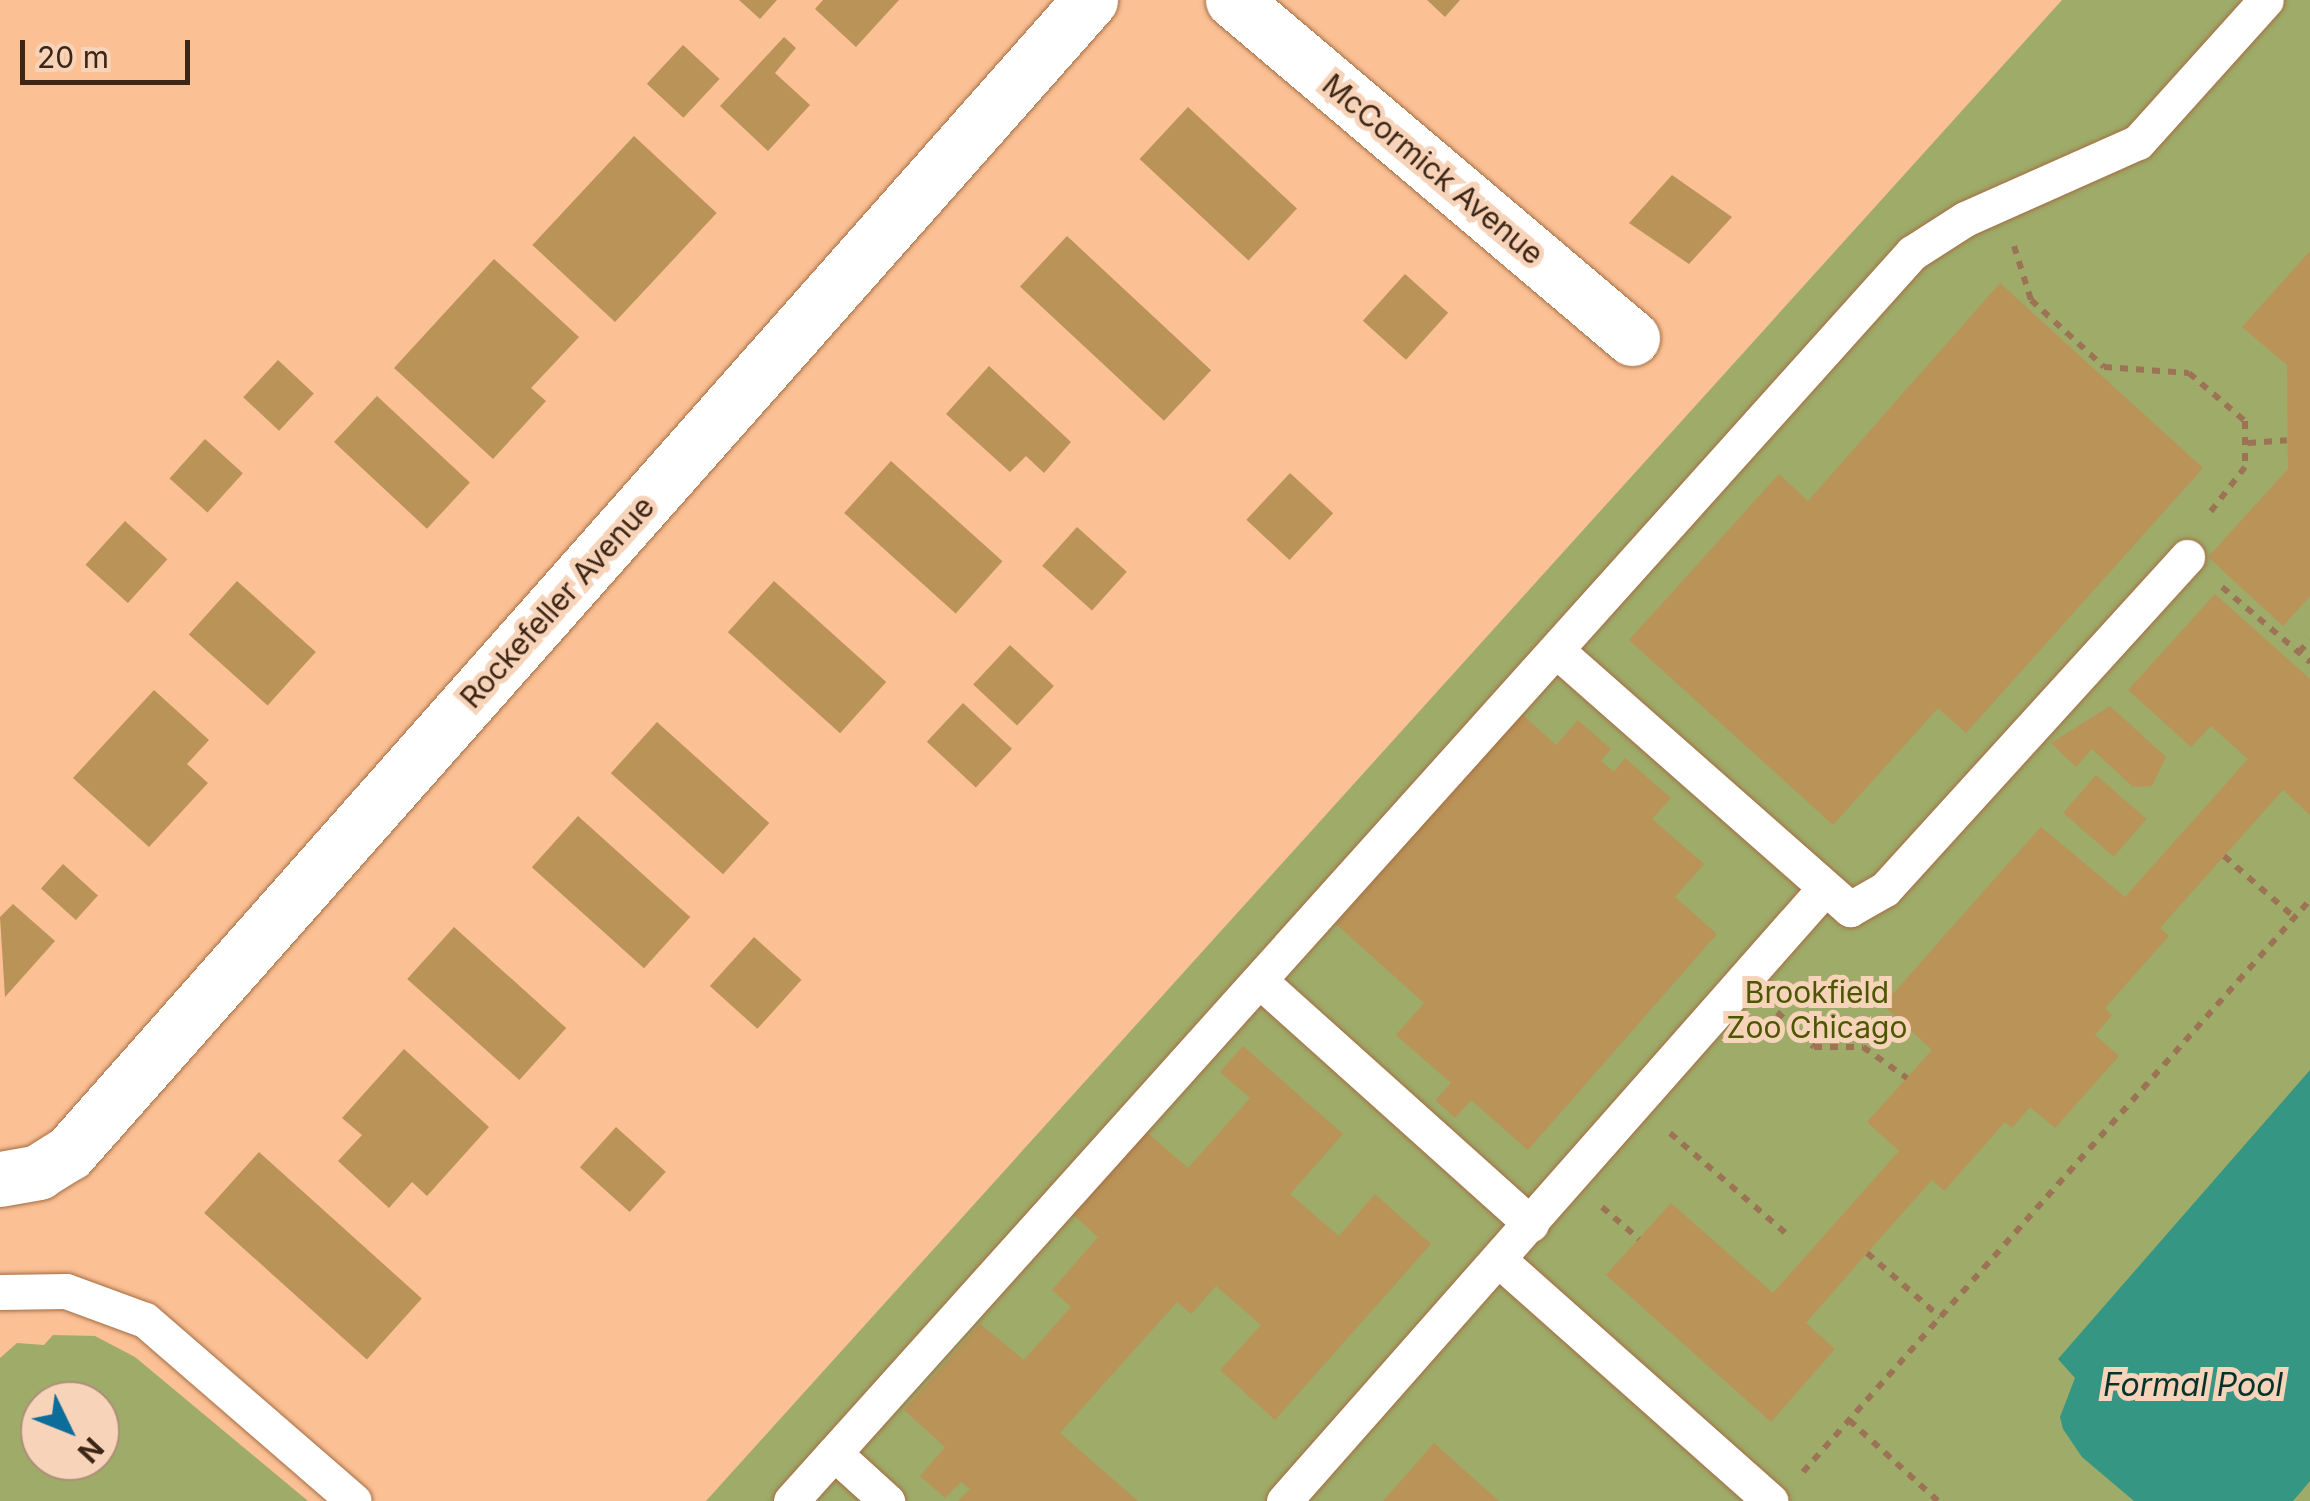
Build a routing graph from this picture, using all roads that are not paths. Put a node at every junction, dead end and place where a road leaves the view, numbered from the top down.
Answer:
1 (1090, 0) edge
2 (1234, 0) edge
3 (2266, 0) edge
4 (1632, 338) dead end
5 (2187, 557) road end
6 (1556, 650) junction
7 (1824, 889) junction
8 (1260, 981) junction
9 (4, 1180) edge
10 (1531, 1224) junction
11 (1499, 1260) junction
12 (0, 1292) edge
13 (834, 1453) junction
14 (1780, 1494) edge
15 (354, 1501) edge
16 (790, 1501) edge
17 (888, 1501) edge
18 (1284, 1501) edge

1 - 9 street, Rockefeller Avenue
2 - 4 street, McCormick Avenue
3 - 6 lane
5 - 7 lane
6 - 7 lane
6 - 8 lane
7 - 10 lane
8 - 10 lane
8 - 13 lane
10 - 11 lane
11 - 14 lane
11 - 18 lane
12 - 15 lane
13 - 16 lane
13 - 17 lane

